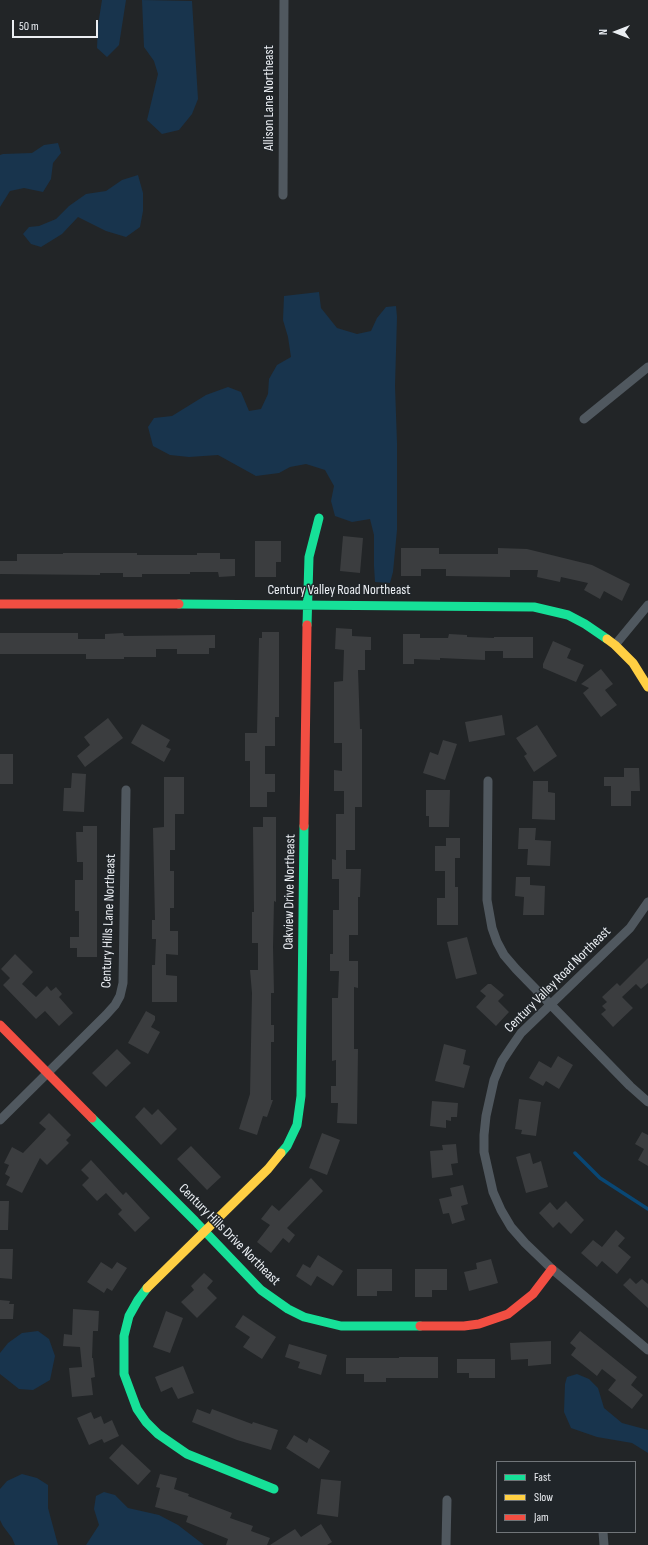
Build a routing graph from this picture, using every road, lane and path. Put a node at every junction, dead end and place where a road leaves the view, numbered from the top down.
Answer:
1 (284, 0) edge
2 (283, 195) dead end
3 (648, 367) edge
4 (584, 419) dead end
5 (319, 518) dead end
6 (0, 604) edge
7 (306, 604) junction
8 (648, 605) edge
9 (615, 645) junction
10 (648, 687) edge
11 (488, 781) dead end
12 (126, 790) dead end
13 (648, 902) edge
14 (551, 1005) junction
15 (0, 1025) edge
16 (48, 1073) junction
17 (648, 1102) edge
18 (0, 1120) edge
19 (205, 1232) junction
20 (552, 1269) junction
21 (648, 1350) edge
22 (274, 1489) dead end
23 (447, 1500) dead end
24 (603, 1533) edge
25 (446, 1545) edge
26 (604, 1545) edge

1 - 2 street, Allison Lane Northeast
3 - 4 street
5 - 7 street, Oakview Drive Northeast
6 - 7 street, Century Valley Road Northeast
7 - 9 street, Century Valley Road Northeast
7 - 19 street, Oakview Drive Northeast
8 - 9 street
9 - 10 street, Century Valley Road Northeast
11 - 14 street
12 - 16 street, Century Hills Lane Northeast
13 - 14 street, Century Valley Road Northeast
14 - 17 street
14 - 20 street, Century Valley Road Northeast
15 - 16 street, Century Hills Drive Northeast
16 - 18 street, Century Hills Lane Northeast
16 - 19 street, Century Hills Drive Northeast
19 - 20 street, Century Hills Drive Northeast
19 - 22 street, Oakview Drive Northeast
20 - 21 street, Century Valley Road Northeast
23 - 25 street
24 - 26 street

